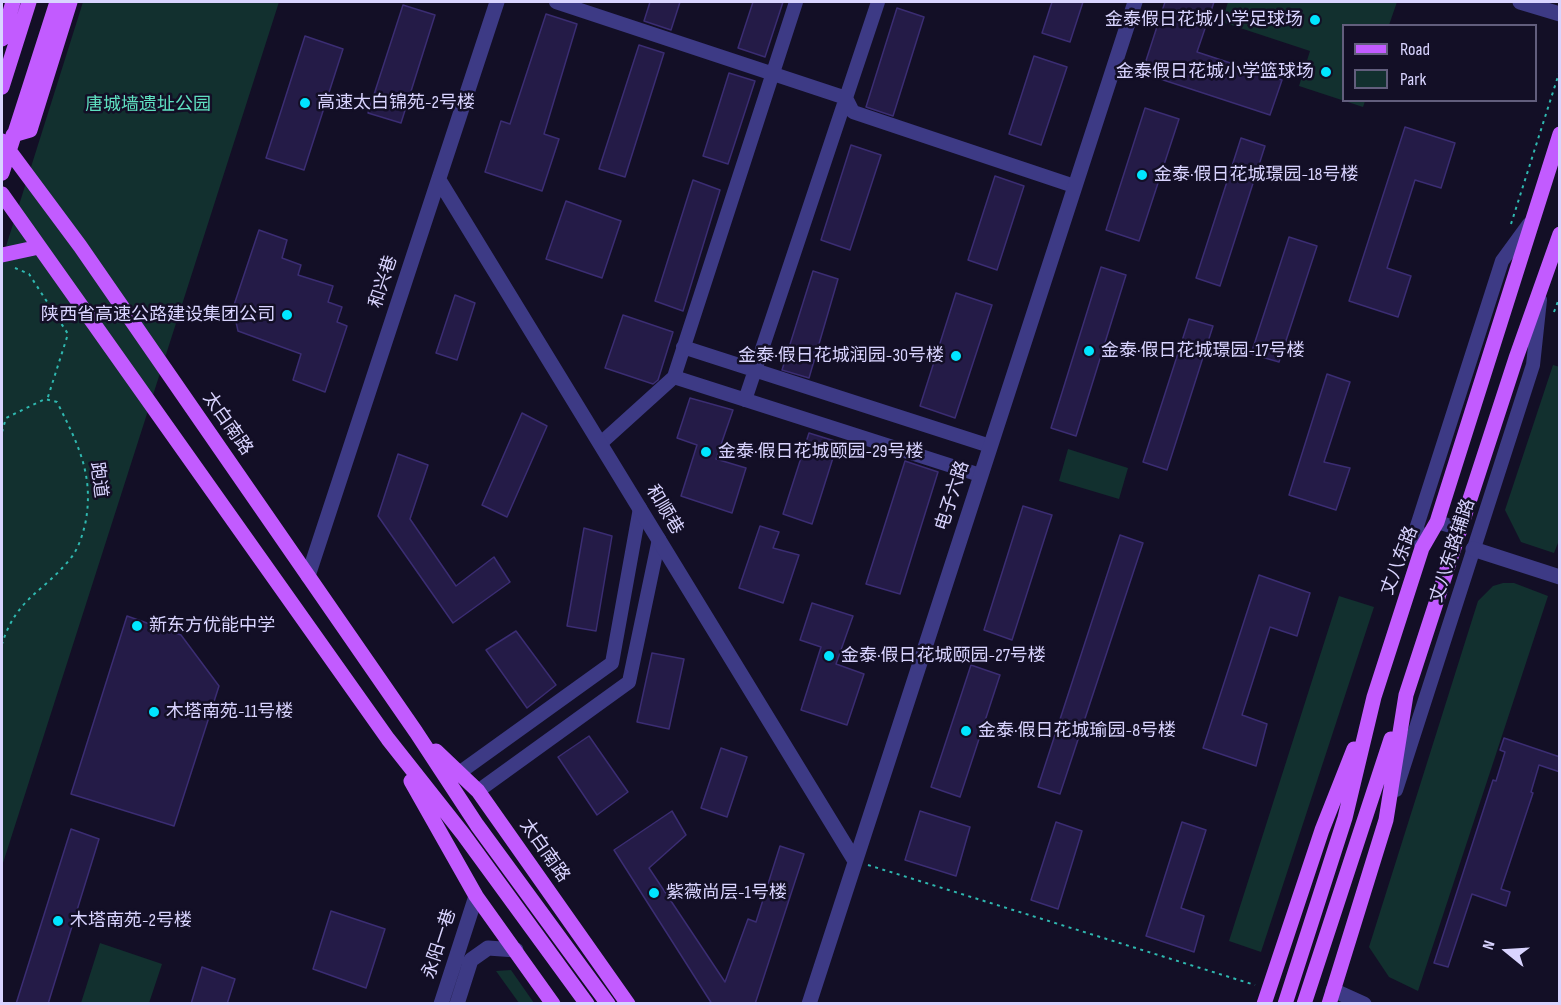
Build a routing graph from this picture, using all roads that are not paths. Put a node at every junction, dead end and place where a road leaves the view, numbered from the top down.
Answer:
1 (13, 2) edge
2 (29, 2) edge
3 (57, 2) edge
4 (70, 2) edge
5 (497, 2) edge
6 (556, 2) edge
7 (796, 2) edge
8 (878, 2) edge
9 (1135, 2) edge
10 (1520, 2) edge
11 (1560, 14) edge
12 (2, 39) edge
13 (773, 73) junction
14 (2, 87) edge
15 (846, 98) junction
16 (1560, 134) edge
17 (8, 142) edge
18 (2, 173) edge
19 (439, 180) junction
20 (1074, 186) junction
21 (2, 194) edge
22 (1532, 220) junction
23 (1560, 234) edge
24 (39, 247) junction
25 (2, 255) edge
26 (1541, 291) junction
27 (683, 347) junction
28 (755, 371) junction
29 (674, 377) junction
30 (745, 400) junction
31 (601, 443) junction
32 (990, 446) junction
33 (980, 475) junction
34 (640, 508) junction
35 (1437, 522) junction
36 (1461, 529) junction
37 (659, 539) junction
38 (1422, 548) junction
39 (1473, 549) junction
40 (308, 576) junction
41 (1560, 577) edge
42 (1406, 695) junction
43 (1374, 697) junction
44 (416, 732) junction
45 (388, 739) junction
46 (459, 773) junction
47 (478, 791) junction
48 (1386, 820) junction
49 (855, 861) junction
50 (476, 896) junction
51 (516, 950) junction
52 (1267, 997) edge
53 (1331, 997) edge
54 (441, 1004) edge
55 (457, 1004) edge
56 (553, 1004) edge
57 (587, 1004) edge
58 (608, 1004) edge
59 (628, 1004) edge
60 (809, 1004) edge
61 (1285, 1004) edge
62 (1304, 1004) edge
63 (1364, 1004) edge

1 - 12 main road
2 - 14 main road
3 - 17 main road
4 - 17 main road
5 - 19 street, 和兴巷
6 - 13 street
7 - 13 street
8 - 15 street
9 - 20 street, 电子六路
10 - 11 street
13 - 15 street
13 - 27 street
15 - 20 street
15 - 28 street
16 - 22 main road, 丈八东路
17 - 18 main road
17 - 40 main road, 太白南路
19 - 31 street, 和顺巷
19 - 40 street, 和兴巷
20 - 32 street, 电子六路
21 - 24 main road
22 - 35 main road, 丈八东路
22 - 38 street, 丈八东路辅路
23 - 26 main road
24 - 25 main road
24 - 45 main road
26 - 36 main road
26 - 39 street, 丈八东路辅路
27 - 28 street
27 - 29 street
28 - 30 street
28 - 32 street
29 - 30 street
29 - 31 street
30 - 33 street
31 - 34 street, 和顺巷
32 - 33 street, 电子六路
33 - 49 street, 电子六路
34 - 37 street, 和顺巷
34 - 46 street
35 - 36 street
35 - 38 main road, 丈八东路
36 - 42 main road
37 - 47 street
37 - 49 street, 和顺巷
38 - 43 main road, 丈八东路
39 - 41 street
39 - 48 street, 丈八东路辅路
40 - 44 main road, 太白南路
42 - 48 main road
42 - 62 main road
43 - 52 main road
43 - 61 main road, 丈八东路
44 - 46 main road, 太白南路
44 - 58 main road, 太白南路
45 - 50 main road
45 - 57 main road
46 - 47 main road, 太白南路
47 - 59 main road, 太白南路
48 - 53 main road
49 - 60 street, 电子六路
50 - 51 main road
50 - 54 street, 永阳一巷
51 - 55 street, 永阳一巷
51 - 56 main road
53 - 63 street

